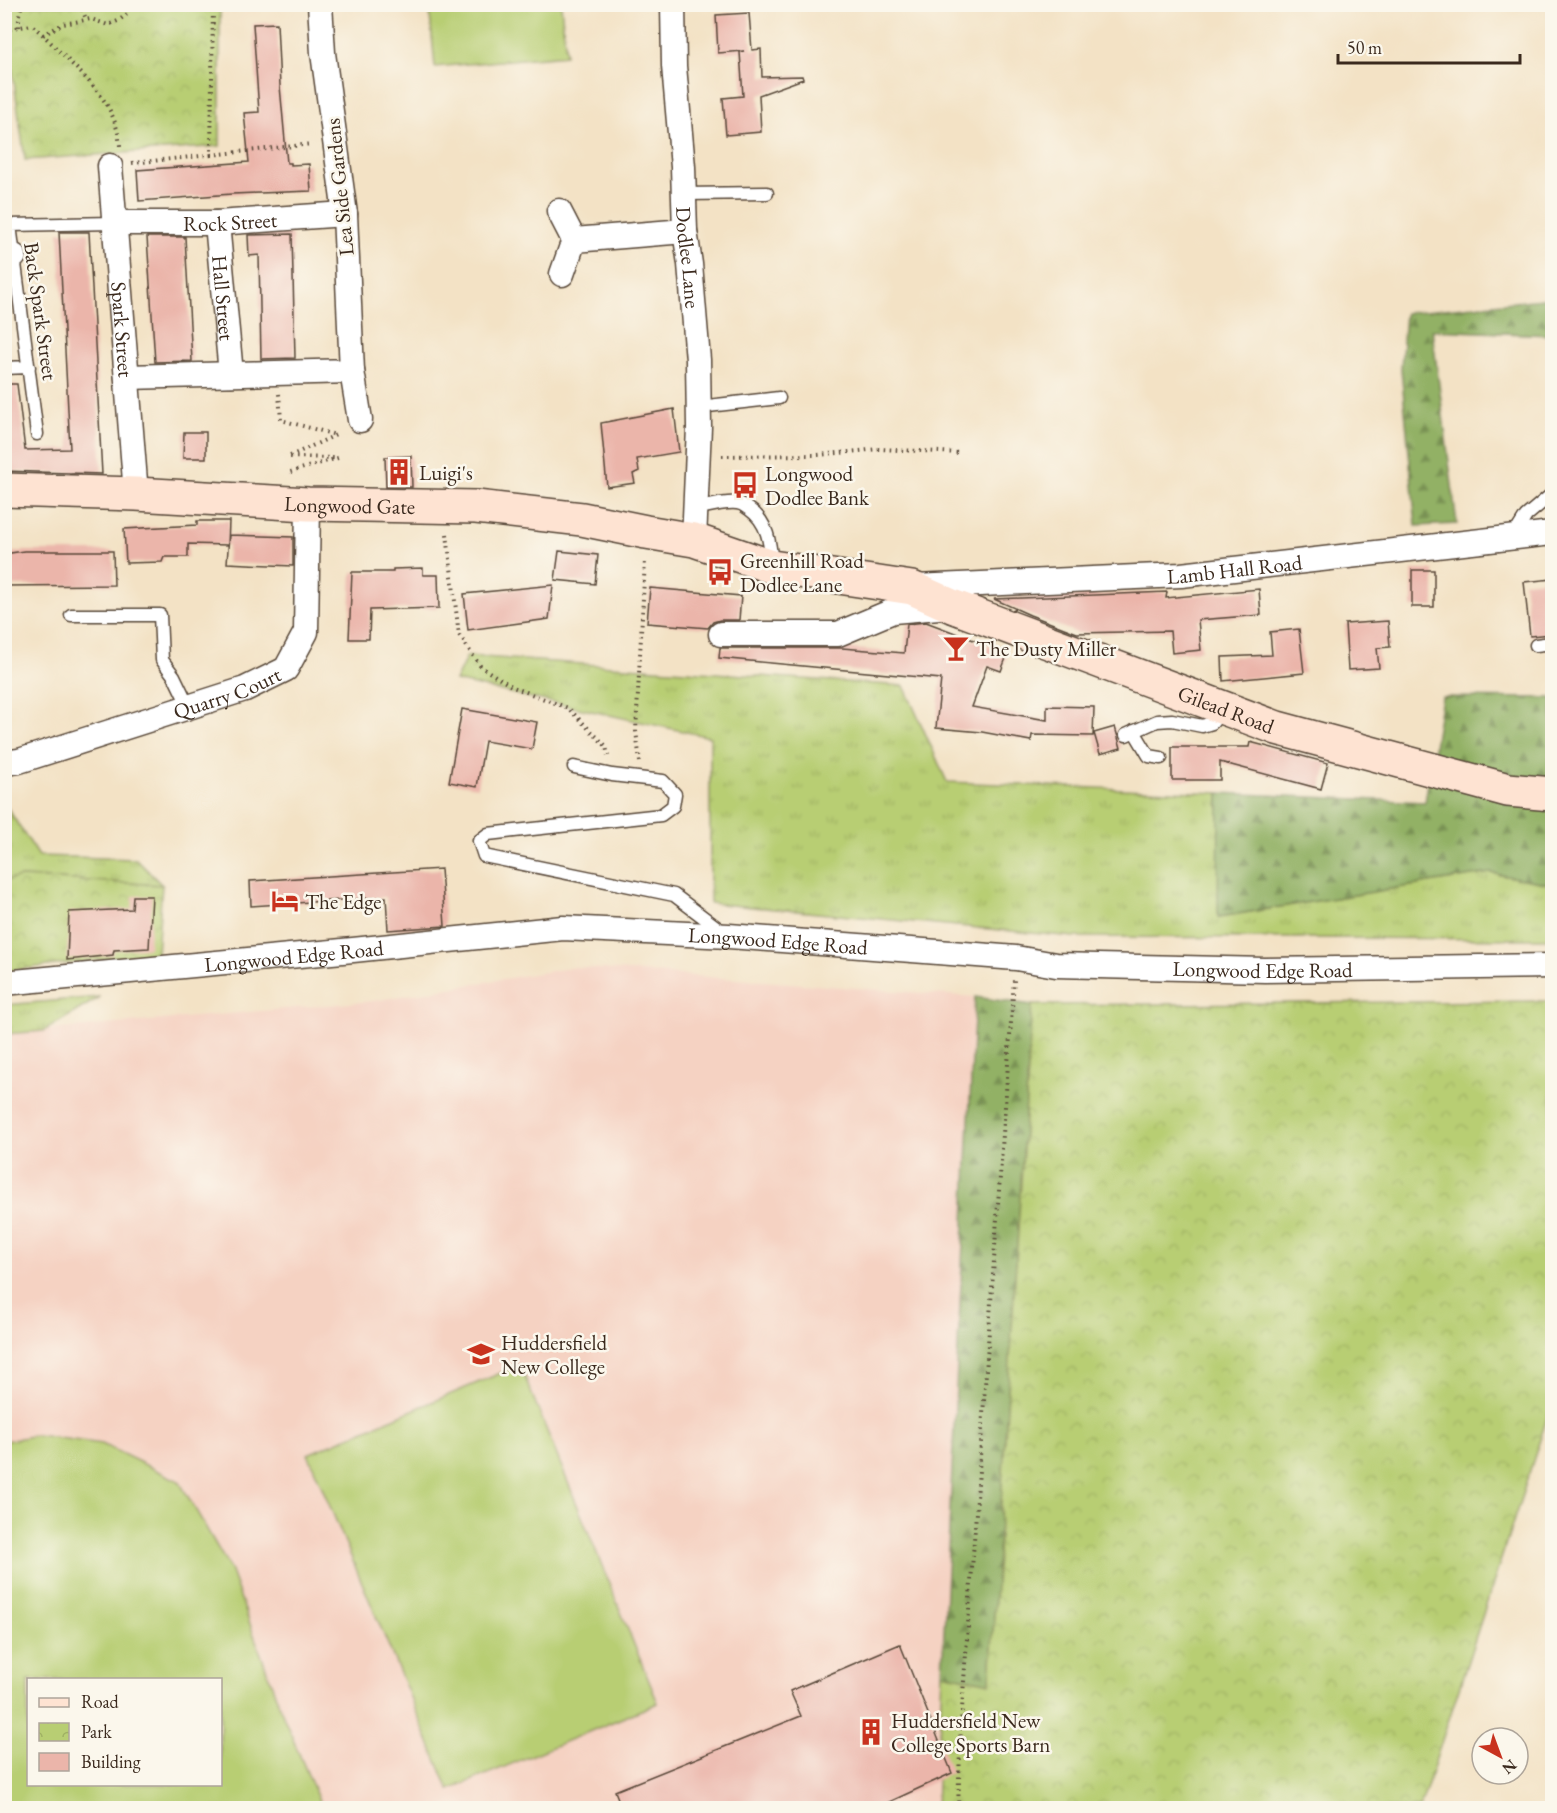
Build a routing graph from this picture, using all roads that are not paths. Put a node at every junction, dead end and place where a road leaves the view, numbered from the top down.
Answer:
1 (320, 4) edge
2 (673, 4) edge
3 (116, 165) road end
4 (767, 193) dead end
5 (684, 194) junction
6 (559, 211) dead end
7 (345, 214) junction
8 (114, 223) junction
9 (217, 223) junction
10 (685, 231) junction
11 (574, 240) junction
12 (9, 256) edge
13 (562, 274) dead end
14 (29, 367) junction
15 (4, 368) edge
16 (352, 371) junction
17 (231, 374) junction
18 (127, 377) junction
19 (779, 398) dead end
20 (699, 407) junction
21 (360, 420) dead end
22 (37, 434) dead end
23 (4, 490) edge
24 (136, 494) junction
25 (1552, 494) edge
26 (308, 504) junction
27 (694, 525) junction
28 (1552, 533) edge
29 (1512, 538) junction
30 (772, 567) junction
31 (912, 588) junction
32 (952, 606) junction
33 (71, 615) dead end
34 (721, 634) dead end
35 (1552, 643) edge
36 (1536, 645) dead end
37 (189, 707) junction
38 (1224, 708) junction
39 (1161, 758) dead end
40 (4, 763) edge
41 (574, 767) dead end
42 (1552, 794) edge
43 (729, 936) junction
44 (1552, 966) edge
45 (4, 983) edge

1 - 7 street, Lea Side Gardens
2 - 5 street, Dodlee Lane
3 - 8 street, Spark Street
4 - 5 lane
5 - 10 street, Dodlee Lane
6 - 11 street
7 - 9 street, Rock Street
7 - 16 street, Lea Side Gardens
8 - 9 street, Rock Street
8 - 12 lane, Back Spark Street
8 - 18 street, Spark Street
9 - 17 street, Hall Street
10 - 11 street
10 - 20 street, Dodlee Lane
11 - 13 street
12 - 14 lane, Back Spark Street
14 - 15 lane
14 - 22 lane, Back Spark Street
16 - 17 street
16 - 21 street, Lea Side Gardens
17 - 18 street
18 - 24 street, Spark Street
19 - 20 lane
20 - 27 street, Dodlee Lane
23 - 24 street, Longwood Gate
24 - 26 street, Longwood Gate
25 - 29 lane
26 - 27 street, Longwood Gate
26 - 37 street, Quarry Court
27 - 30 street, Longwood Gate
27 - 30 lane
28 - 29 street, Lamb Hall Road
29 - 31 street, Lamb Hall Road
30 - 31 street, Gilead Road
31 - 32 street, Gilead Road
32 - 34 street
32 - 38 street, Gilead Road
33 - 37 lane
35 - 36 lane
37 - 40 street, Quarry Court
38 - 39 lane
38 - 42 street, Gilead Road
41 - 43 lane
43 - 44 street, Longwood Edge Road
43 - 45 street, Longwood Edge Road

